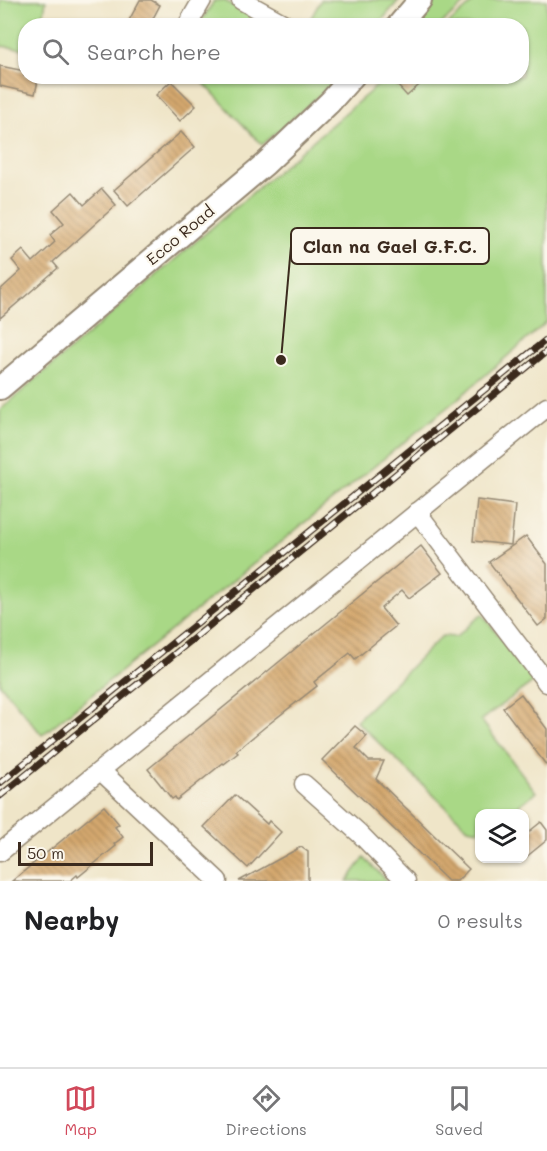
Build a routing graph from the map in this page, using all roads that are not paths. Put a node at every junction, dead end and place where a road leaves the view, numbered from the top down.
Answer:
1 (202, 0) edge
2 (241, 0) edge
3 (420, 0) edge
4 (192, 18) edge
5 (274, 18) edge
6 (405, 18) edge
7 (346, 84) edge
8 (0, 388) edge
9 (547, 407) edge
10 (417, 512) junction
11 (547, 683) edge
12 (101, 771) junction
13 (304, 784) dead end
14 (0, 852) edge
15 (218, 881) edge
16 (406, 881) edge

1 - 4 street
2 - 5 street
3 - 6 street
7 - 8 street, Ecco Road
9 - 10 street
10 - 11 street
10 - 12 street
12 - 14 street
12 - 15 street
13 - 16 street

